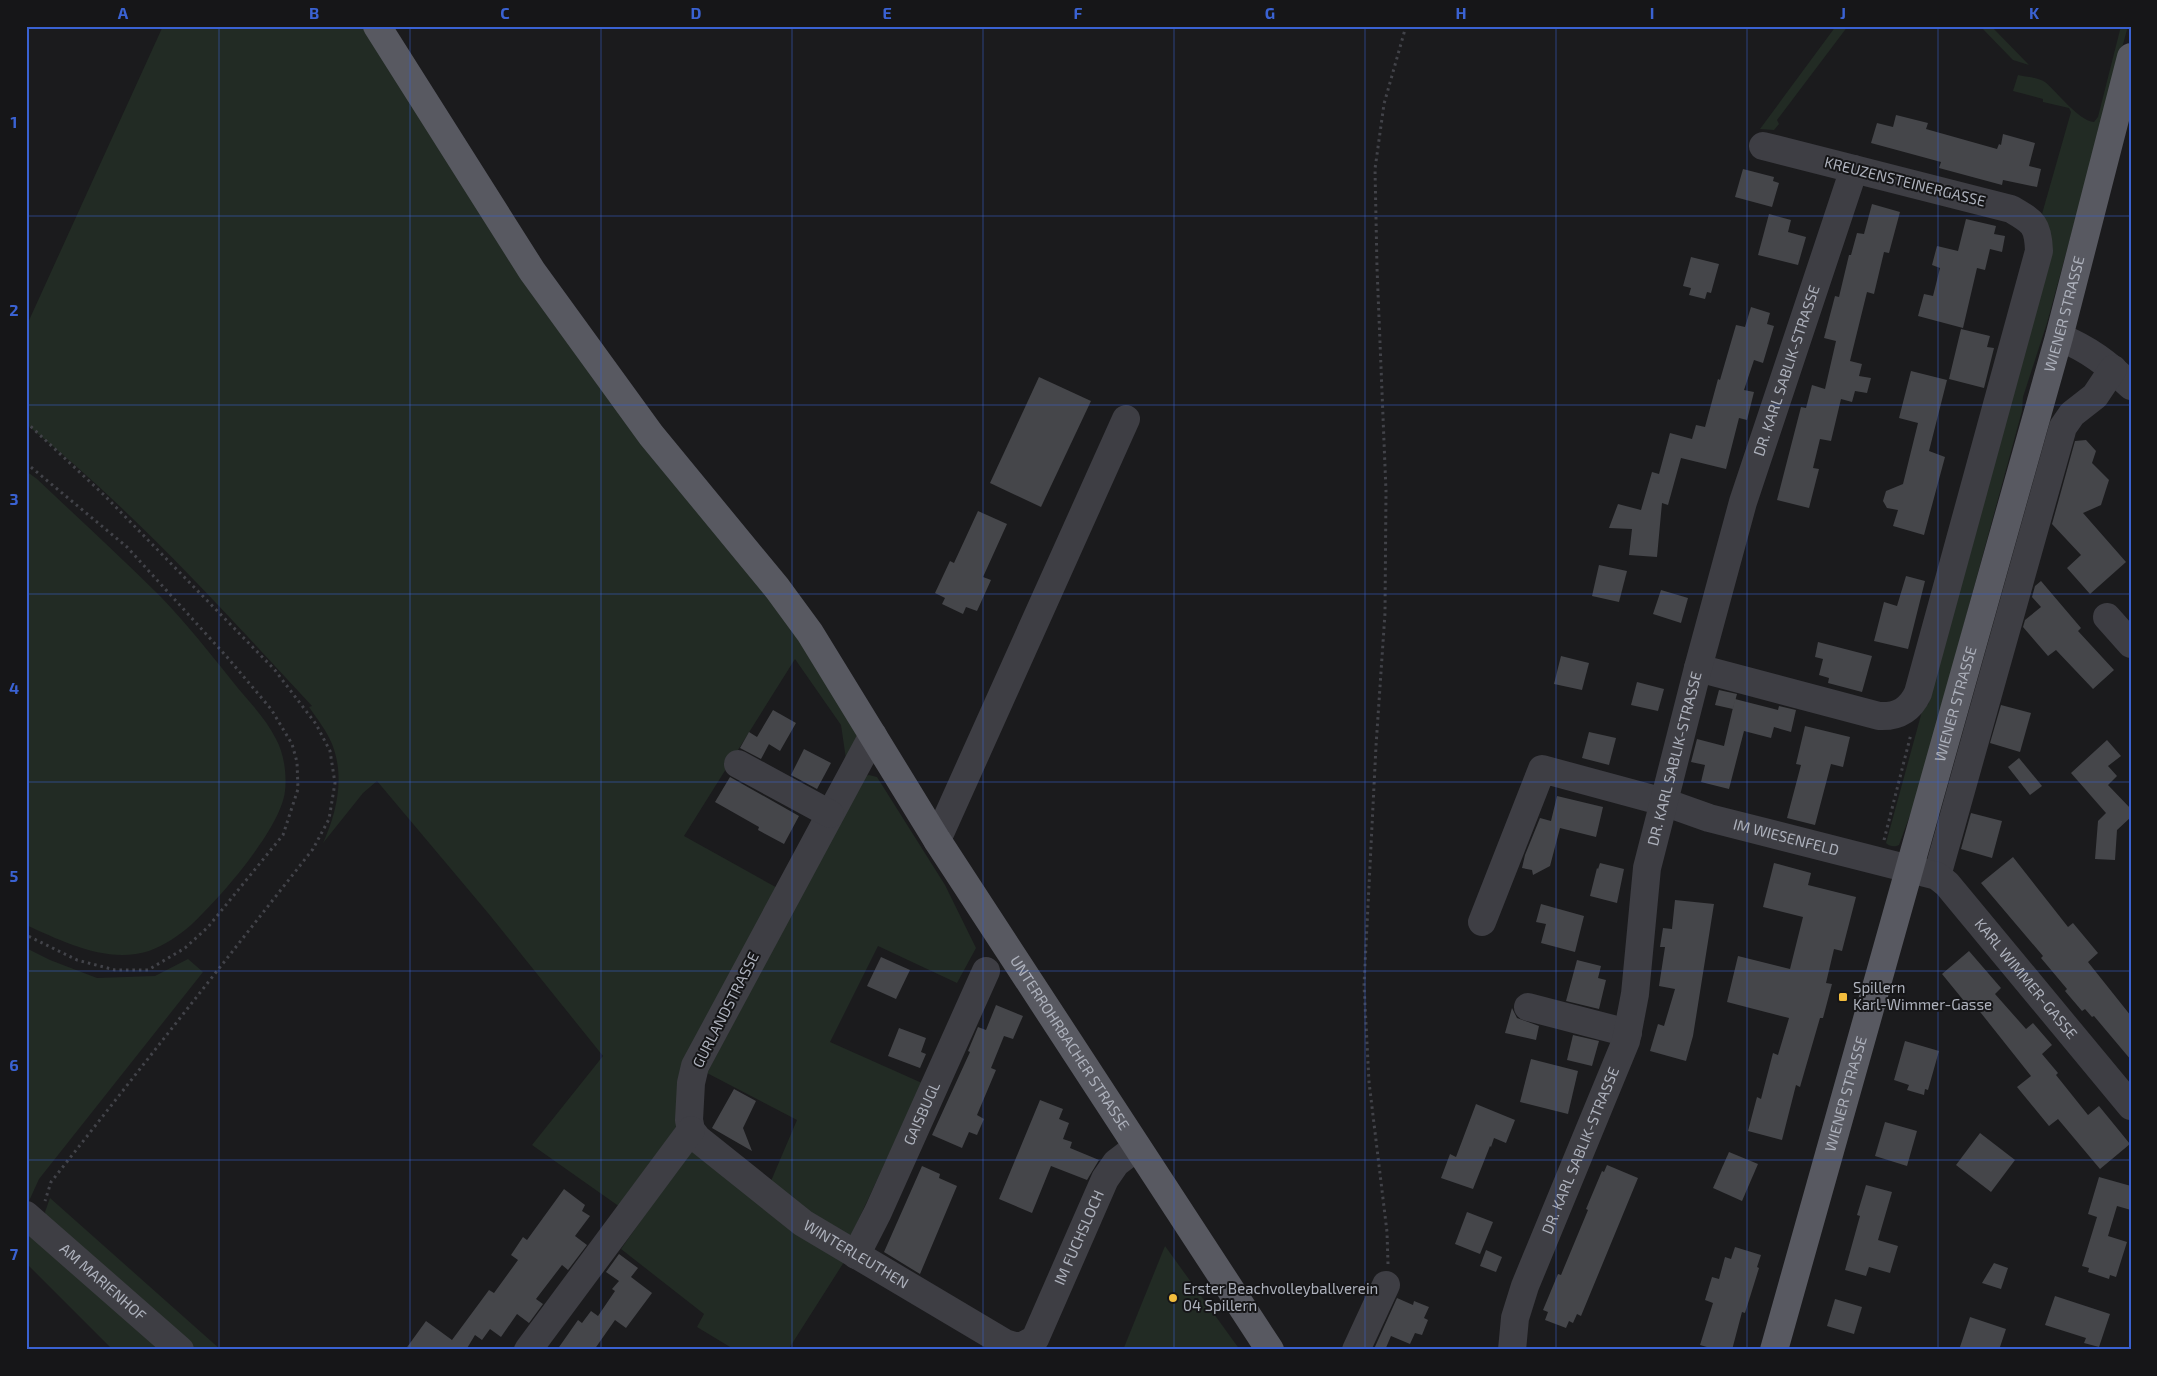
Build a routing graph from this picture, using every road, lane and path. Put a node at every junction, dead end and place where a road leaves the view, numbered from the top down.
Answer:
1 (377, 26) edge
2 (1406, 26) edge
3 (2131, 57) edge
4 (1763, 146) dead end
5 (1854, 170) junction
6 (2059, 337) junction
7 (2122, 378) edge
8 (1126, 419) dead end
9 (26, 422) edge
10 (26, 463) edge
11 (2107, 617) dead end
12 (2131, 644) edge
13 (1698, 668) junction
14 (1908, 708) junction
15 (873, 735) junction
16 (738, 764) dead end
17 (1664, 802) junction
18 (830, 814) junction
19 (937, 840) junction
20 (1879, 862) junction
21 (1909, 870) junction
22 (1937, 876) junction
23 (1482, 922) dead end
24 (26, 934) edge
25 (986, 970) dead end
26 (1528, 1007) dead end
27 (1628, 1033) junction
28 (2131, 1106) edge
29 (691, 1130) junction
30 (1137, 1147) junction
31 (32, 1221) edge
32 (856, 1255) junction
33 (1386, 1285) joint
34 (1035, 1339) joint
35 (180, 1350) edge
36 (528, 1350) edge
37 (1270, 1350) edge
38 (1356, 1350) edge
39 (1512, 1350) edge
40 (1774, 1350) edge

1 - 15 main road, UNTERROHRBACHER STRASSE
2 - 33 path
3 - 6 main road, WIENER STRASSE
4 - 5 street, KREUZENSTEINERGASSE
5 - 13 street, DR. KARL SABLIK-STRASSE
5 - 14 street, KREUZENSTEINERGASSE
6 - 7 street
6 - 21 main road, WIENER STRASSE
7 - 22 street, WIENER STRASSE
8 - 19 street
9 - 31 path
10 - 24 path
11 - 12 street
13 - 14 street
13 - 17 street, DR. KARL SABLIK-STRASSE
14 - 20 path
15 - 18 street, GURLANDSTRASSE
15 - 19 main road, UNTERROHRBACHER STRASSE
16 - 18 street
17 - 20 street, IM WIESENFELD
17 - 23 street, IM WIESENFELD
17 - 27 street, DR. KARL SABLIK-STRASSE
18 - 29 street, GURLANDSTRASSE
19 - 30 main road, UNTERROHRBACHER STRASSE
20 - 21 street, IM WIESENFELD
21 - 22 street
21 - 40 main road, WIENER STRASSE
22 - 28 street, KARL WIMMER-GASSE
25 - 32 street, GAISBUGL
26 - 27 street
27 - 39 street, DR. KARL SABLIK-STRASSE
29 - 32 street, WINTERLEUTHEN
29 - 36 street
30 - 34 street, IM FUCHSLOCH
30 - 37 main road, UNTERROHRBACHER STRASSE
31 - 35 street, AM MARIENHOF
32 - 34 street, WINTERLEUTHEN
33 - 38 street

